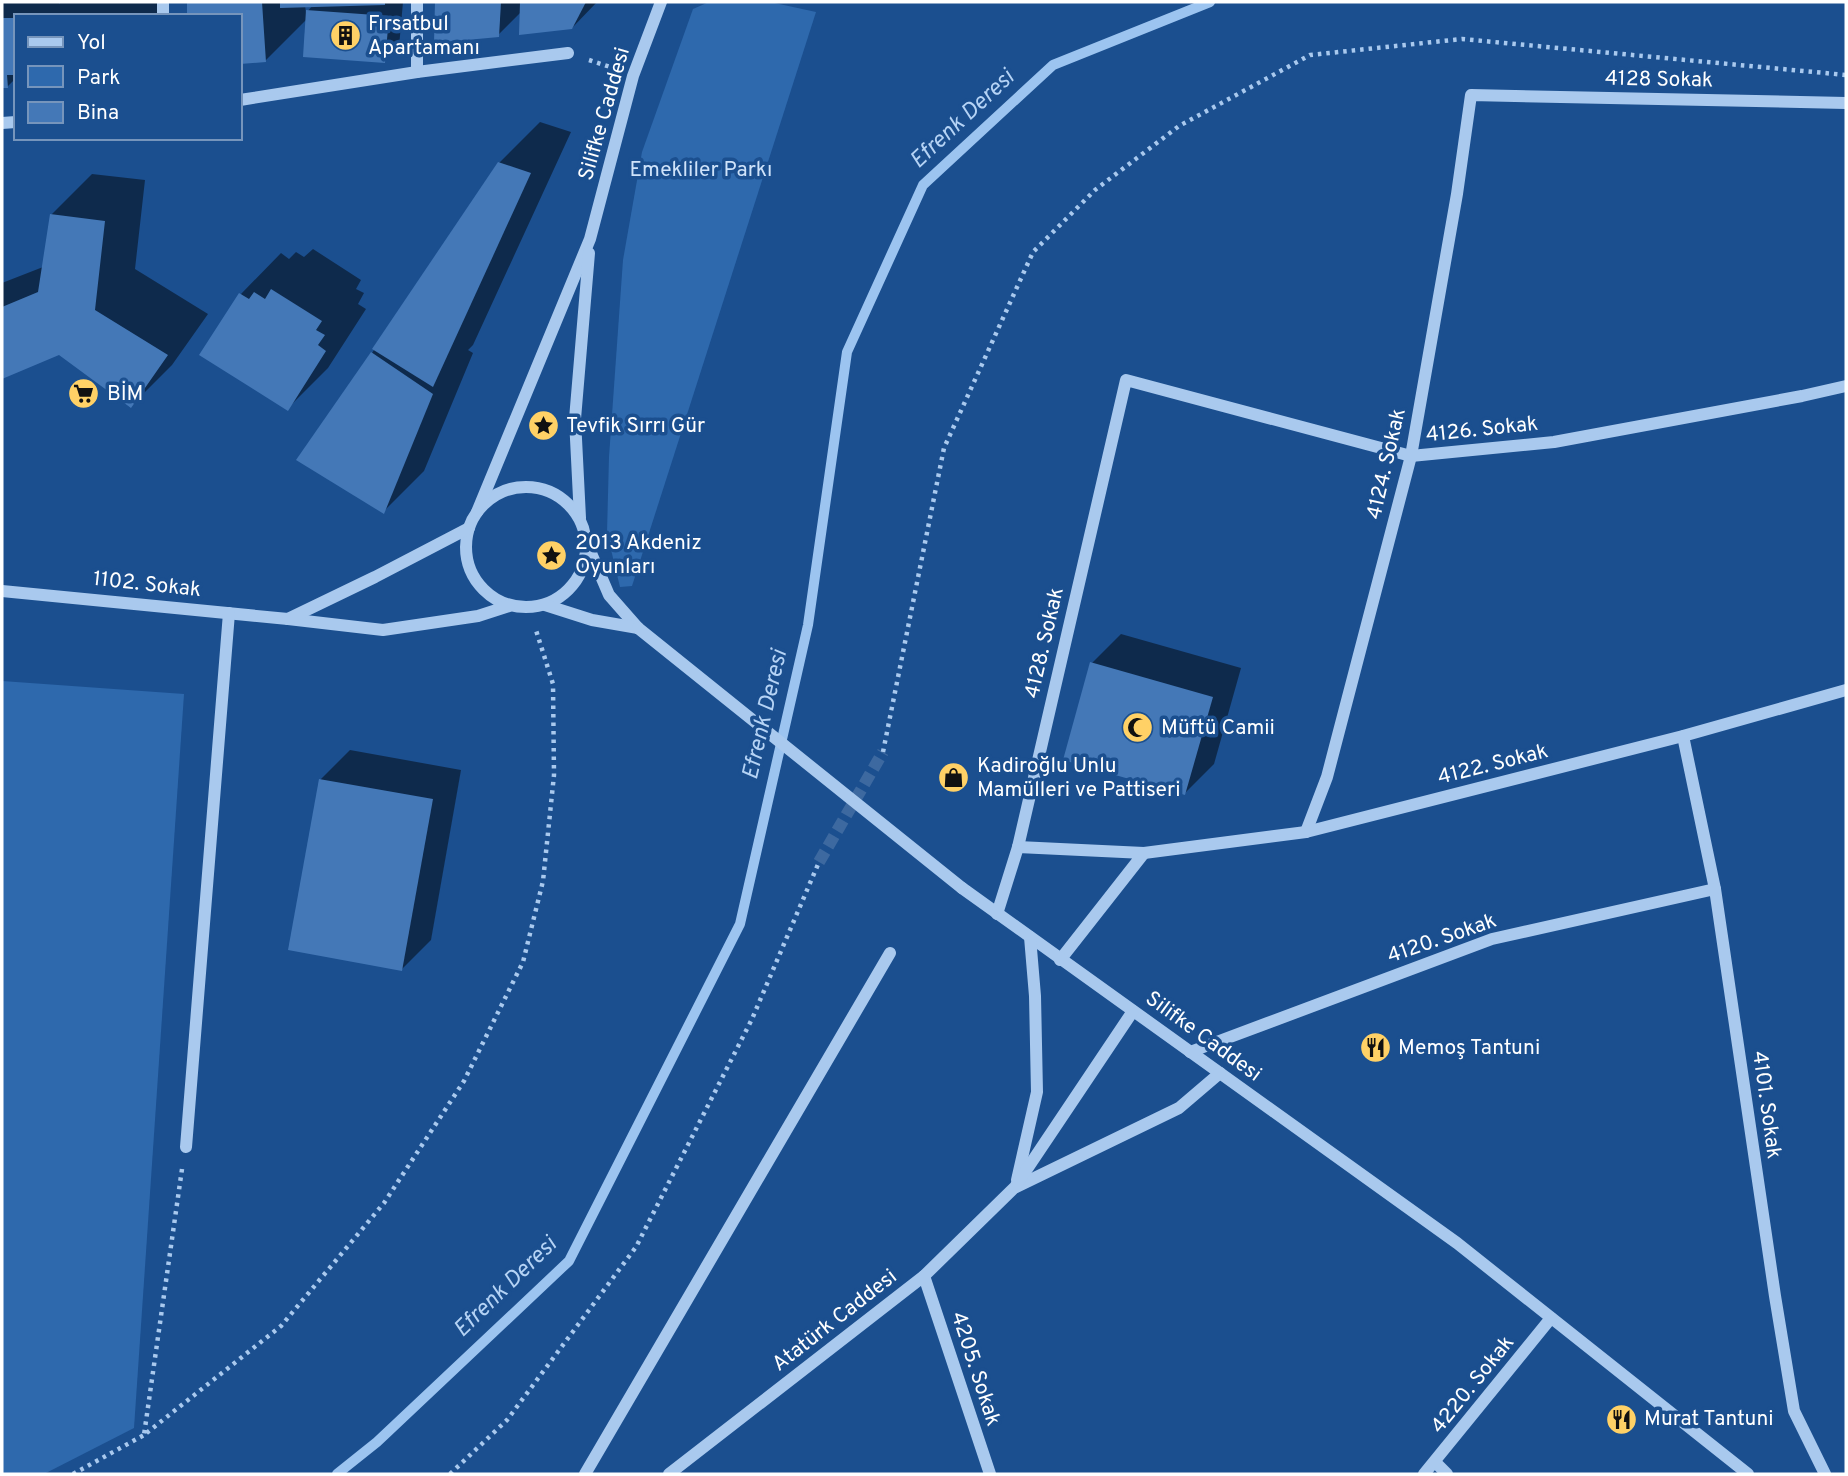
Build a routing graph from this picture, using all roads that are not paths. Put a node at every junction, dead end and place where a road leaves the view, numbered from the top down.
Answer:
1 (417, 2) edge
2 (661, 2) edge
3 (568, 53) road end
4 (417, 72) junction
5 (1471, 95) joint
6 (242, 100) edge
7 (1846, 103) edge
8 (590, 239) junction
9 (1126, 380) joint
10 (1846, 386) edge
11 (1411, 456) junction
12 (477, 512) junction
13 (580, 520) junction
14 (469, 528) junction
15 (586, 541) junction
16 (2, 590) edge
17 (545, 605) junction
18 (509, 606) junction
19 (229, 613) junction
20 (288, 619) junction
21 (638, 628) junction
22 (1846, 690) edge
23 (1684, 736) junction
24 (1306, 832) junction
25 (1018, 847) junction
26 (1144, 853) junction
27 (1715, 889) junction
28 (997, 914) junction
29 (1030, 937) junction
30 (891, 954) dead end
31 (1060, 960) junction
32 (1133, 1011) junction
33 (1190, 1052) junction
34 (1220, 1073) junction
35 (186, 1147) road end
36 (1016, 1188) junction
37 (924, 1276) junction
38 (1551, 1318) junction
39 (1435, 1462) junction
40 (585, 1474) edge
41 (669, 1474) edge
42 (990, 1474) edge
43 (1424, 1474) edge
44 (1447, 1474) edge
45 (1748, 1474) edge
46 (1825, 1474) edge

1 - 4 street
2 - 8 street, Silifke Caddesi
3 - 4 street
4 - 6 street
5 - 7 street, 4128 Sokak
5 - 11 street, 4124. Sokak
8 - 12 street
8 - 13 street
9 - 11 street, 4126. Sokak
9 - 25 street, 4128. Sokak
10 - 11 street, 4126. Sokak
11 - 24 street, 4124. Sokak
12 - 13 street
12 - 14 street
13 - 15 street
14 - 18 street
14 - 20 street
15 - 17 street
15 - 21 street, Silifke Caddesi
16 - 19 street, 1102. Sokak
17 - 18 street
17 - 21 street
18 - 20 street, 1102. Sokak
19 - 20 street, 1102. Sokak
19 - 35 street
21 - 28 street, Silifke Caddesi, bridge
22 - 23 street, 4122. Sokak
23 - 24 street, 4122. Sokak
23 - 27 street, 4101. Sokak
24 - 26 street, 4122. Sokak
25 - 26 street, 4122. Sokak
25 - 28 street, 4128. Sokak
26 - 31 street
27 - 33 street, 4120. Sokak
27 - 46 street, 4101. Sokak
28 - 29 street, Silifke Caddesi
29 - 31 street, Silifke Caddesi
29 - 36 street
30 - 40 street
31 - 32 street, Silifke Caddesi
32 - 33 street, Silifke Caddesi
32 - 36 street, Atatürk Caddesi
33 - 34 street, Silifke Caddesi
34 - 36 street, Atatürk Caddesi
34 - 38 street, Silifke Caddesi
36 - 37 street, Atatürk Caddesi
37 - 41 street, Atatürk Caddesi
37 - 42 street, 4205. Sokak
38 - 39 street, 4220. Sokak
38 - 45 street, Silifke Caddesi
39 - 43 street, 4220. Sokak
39 - 44 street

